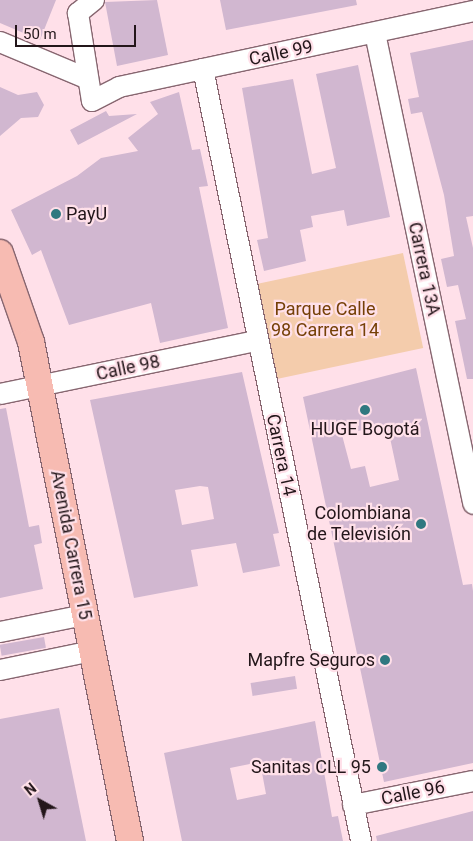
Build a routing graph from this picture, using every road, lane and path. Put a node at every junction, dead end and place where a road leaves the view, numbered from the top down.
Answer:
1 (94, 0) edge
2 (473, 11) edge
3 (375, 33) junction
4 (0, 42) edge
5 (203, 69) junction
6 (88, 79) junction
7 (0, 253) edge
8 (256, 341) junction
9 (40, 386) junction
10 (0, 394) edge
11 (473, 504) edge
12 (84, 615) junction
13 (0, 632) edge
14 (92, 651) junction
15 (0, 670) edge
16 (473, 781) edge
17 (353, 805) junction
18 (130, 841) edge
19 (361, 841) edge

1 - 6 street
2 - 3 street, Calle 99
3 - 5 street, Calle 99
3 - 11 street, Carrera 13A
4 - 6 street
5 - 6 street, Calle 99
5 - 8 street, Carrera 14
7 - 9 main road, Avenida Carrera 15
8 - 9 street, Calle 98
8 - 17 street, Carrera 14
9 - 10 street, Calle 98
9 - 12 main road, Avenida Carrera 15
12 - 13 street
12 - 14 main road, Avenida Carrera 15
14 - 15 street
14 - 18 main road, Avenida Carrera 15
16 - 17 street, Calle 96
17 - 19 street, Carrera 14

